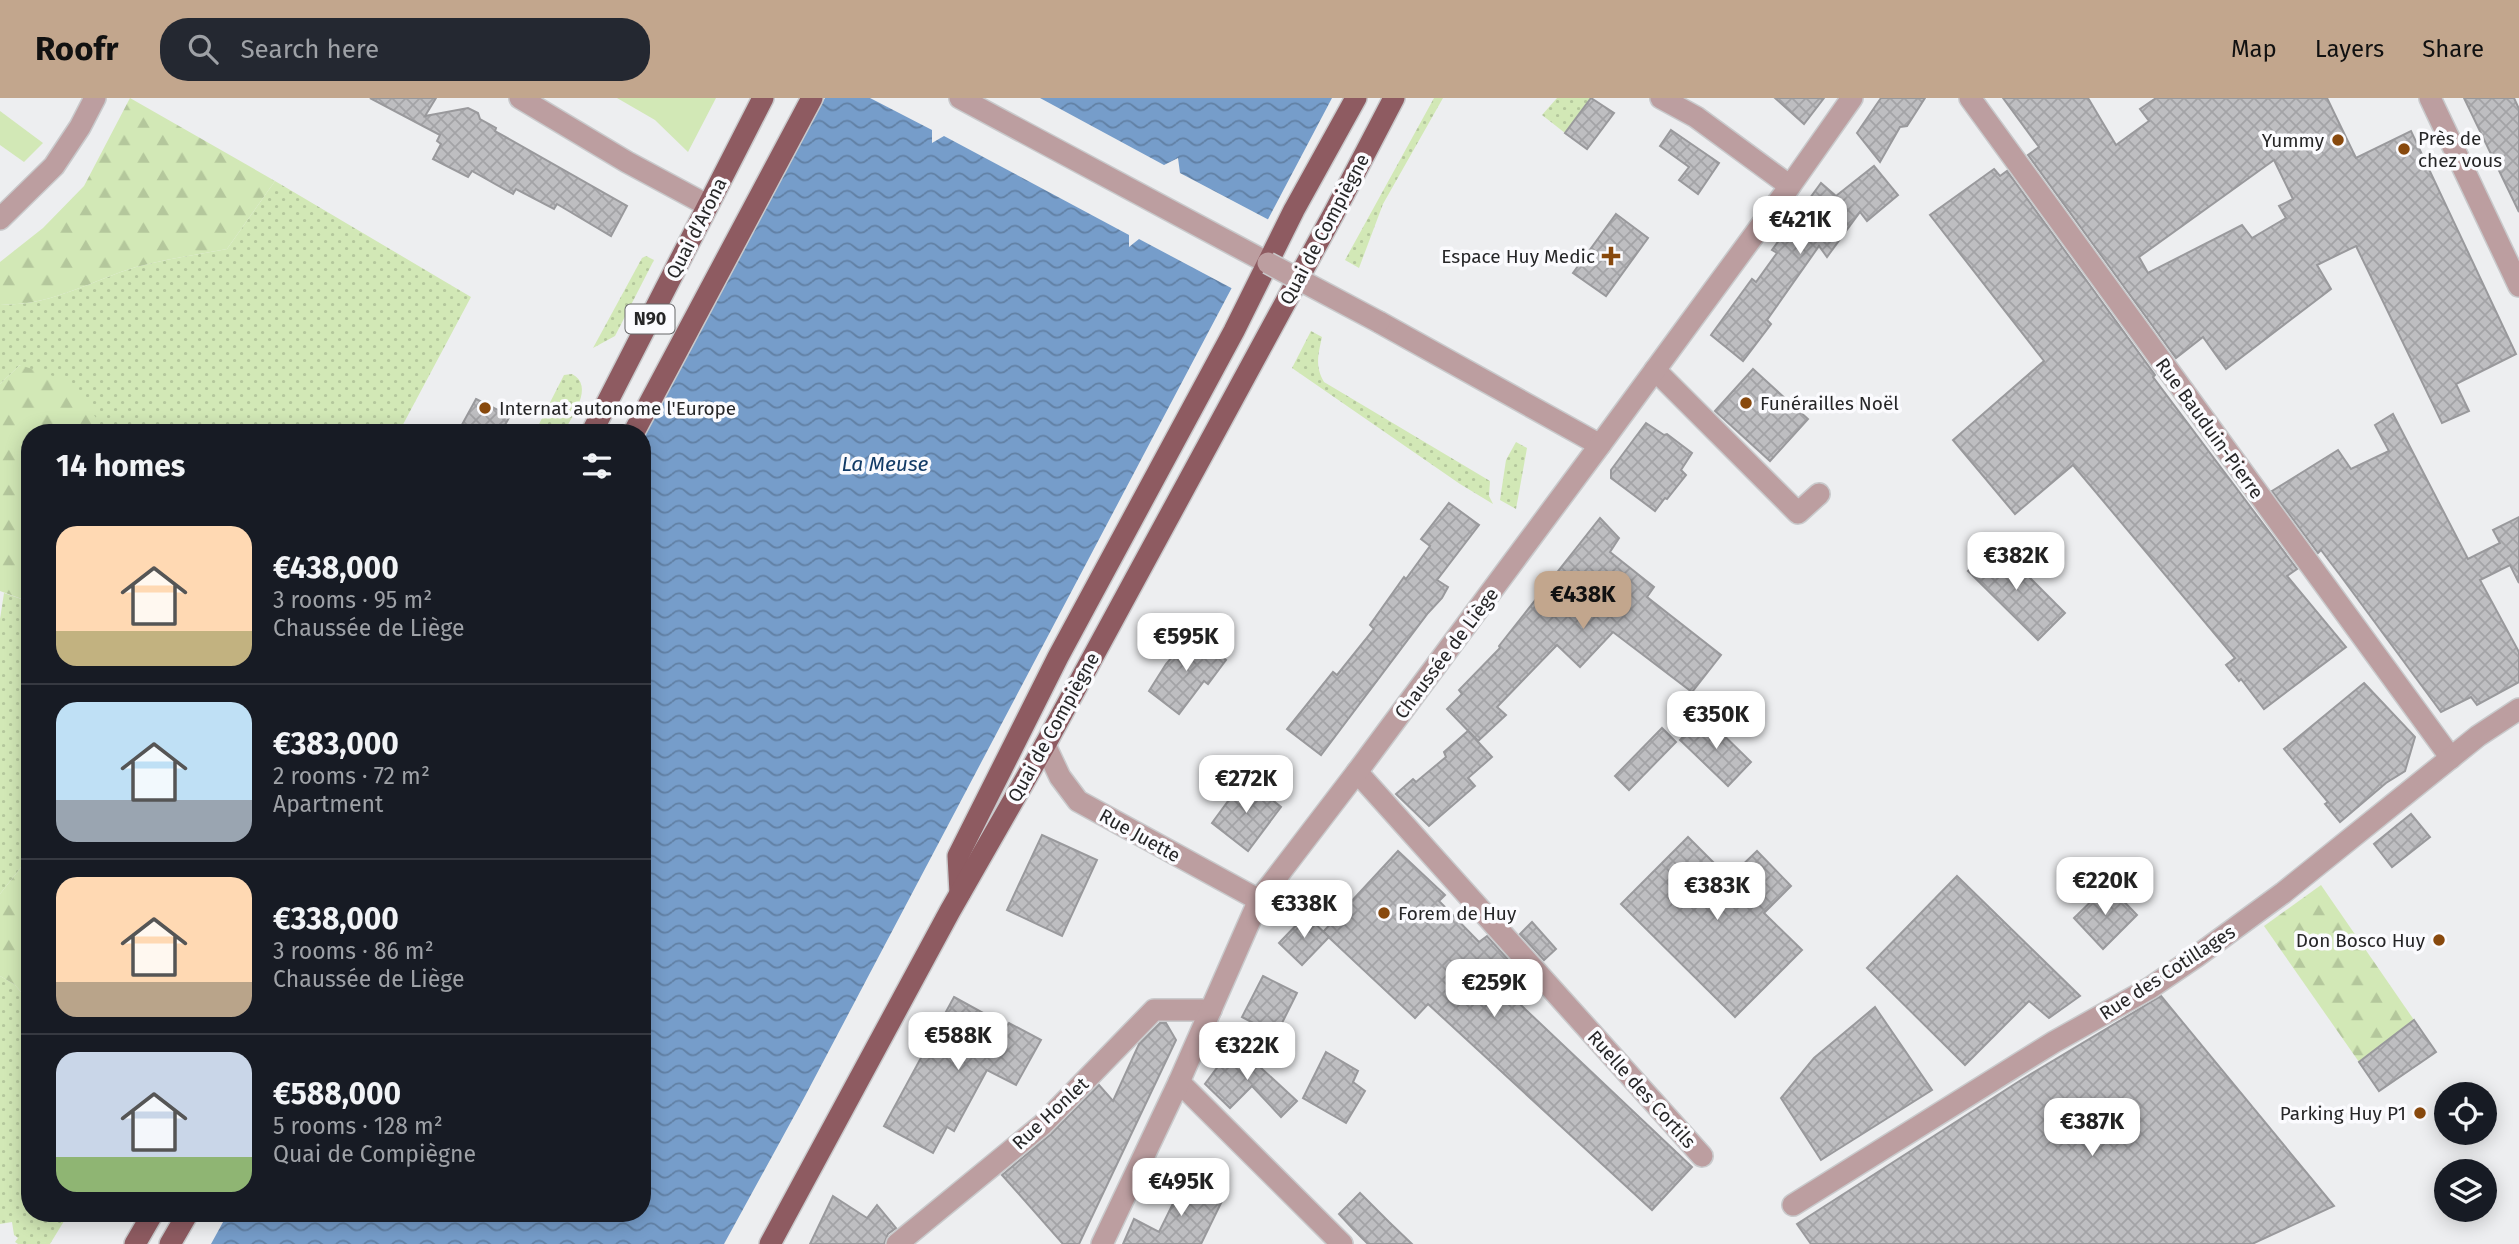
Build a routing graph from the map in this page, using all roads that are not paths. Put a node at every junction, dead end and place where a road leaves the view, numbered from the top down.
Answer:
1 (95, 98) edge
2 (520, 98) edge
3 (763, 98) edge
4 (812, 98) edge
5 (960, 98) edge
6 (1356, 98) edge
7 (1394, 98) edge
8 (1661, 98) edge
9 (1852, 98) edge
10 (1970, 98) edge
11 (2430, 98) edge
12 (1790, 186) junction
13 (707, 205) junction
14 (0, 219) edge
15 (1268, 263) junction
16 (2519, 286) edge
17 (1655, 370) junction
18 (596, 424) edge
19 (638, 424) edge
20 (1600, 445) junction
21 (1819, 494) dead end
22 (2519, 709) edge
23 (1045, 745) junction
24 (2451, 758) junction
25 (1357, 772) junction
26 (960, 893) junction
27 (1259, 900) junction
28 (1211, 1010) junction
29 (1179, 1083) junction
30 (1702, 1156) dead end
31 (1793, 1205) dead end
32 (148, 1222) edge
33 (183, 1222) edge
34 (135, 1244) edge
35 (170, 1244) edge
36 (770, 1244) edge
37 (897, 1244) edge
38 (1102, 1244) edge
39 (1342, 1244) edge

1 - 14 street
2 - 13 street
3 - 13 main road, Quai d'Arona / N90
4 - 19 main road
5 - 15 street
6 - 15 main road
7 - 23 main road, Quai de Compiègne
8 - 12 street
9 - 12 street, Chaussée de Liège
10 - 24 street, Rue Bauduin-Pierre
11 - 16 street
12 - 17 street, Chaussée de Liège
13 - 18 main road, Quai d'Arona / N90
15 - 20 street, bridge
15 - 26 main road
17 - 20 street, Chaussée de Liège
17 - 21 street
20 - 25 street, Chaussée de Liège
22 - 24 street, Rue des Cotillages
23 - 26 main road, Quai de Compiègne
23 - 27 street, Rue Juette
24 - 31 street, Rue des Cotillages
25 - 27 street, Chaussée de Liège
25 - 30 street, Ruelle des Cortils
26 - 36 main road, Quai de Compiègne
27 - 28 street, Chaussée de Liège
28 - 29 street, Chaussée de Liège
28 - 37 street, Rue Honlet
29 - 38 street, Chaussée de Liège
29 - 39 street
32 - 34 main road
33 - 35 main road

